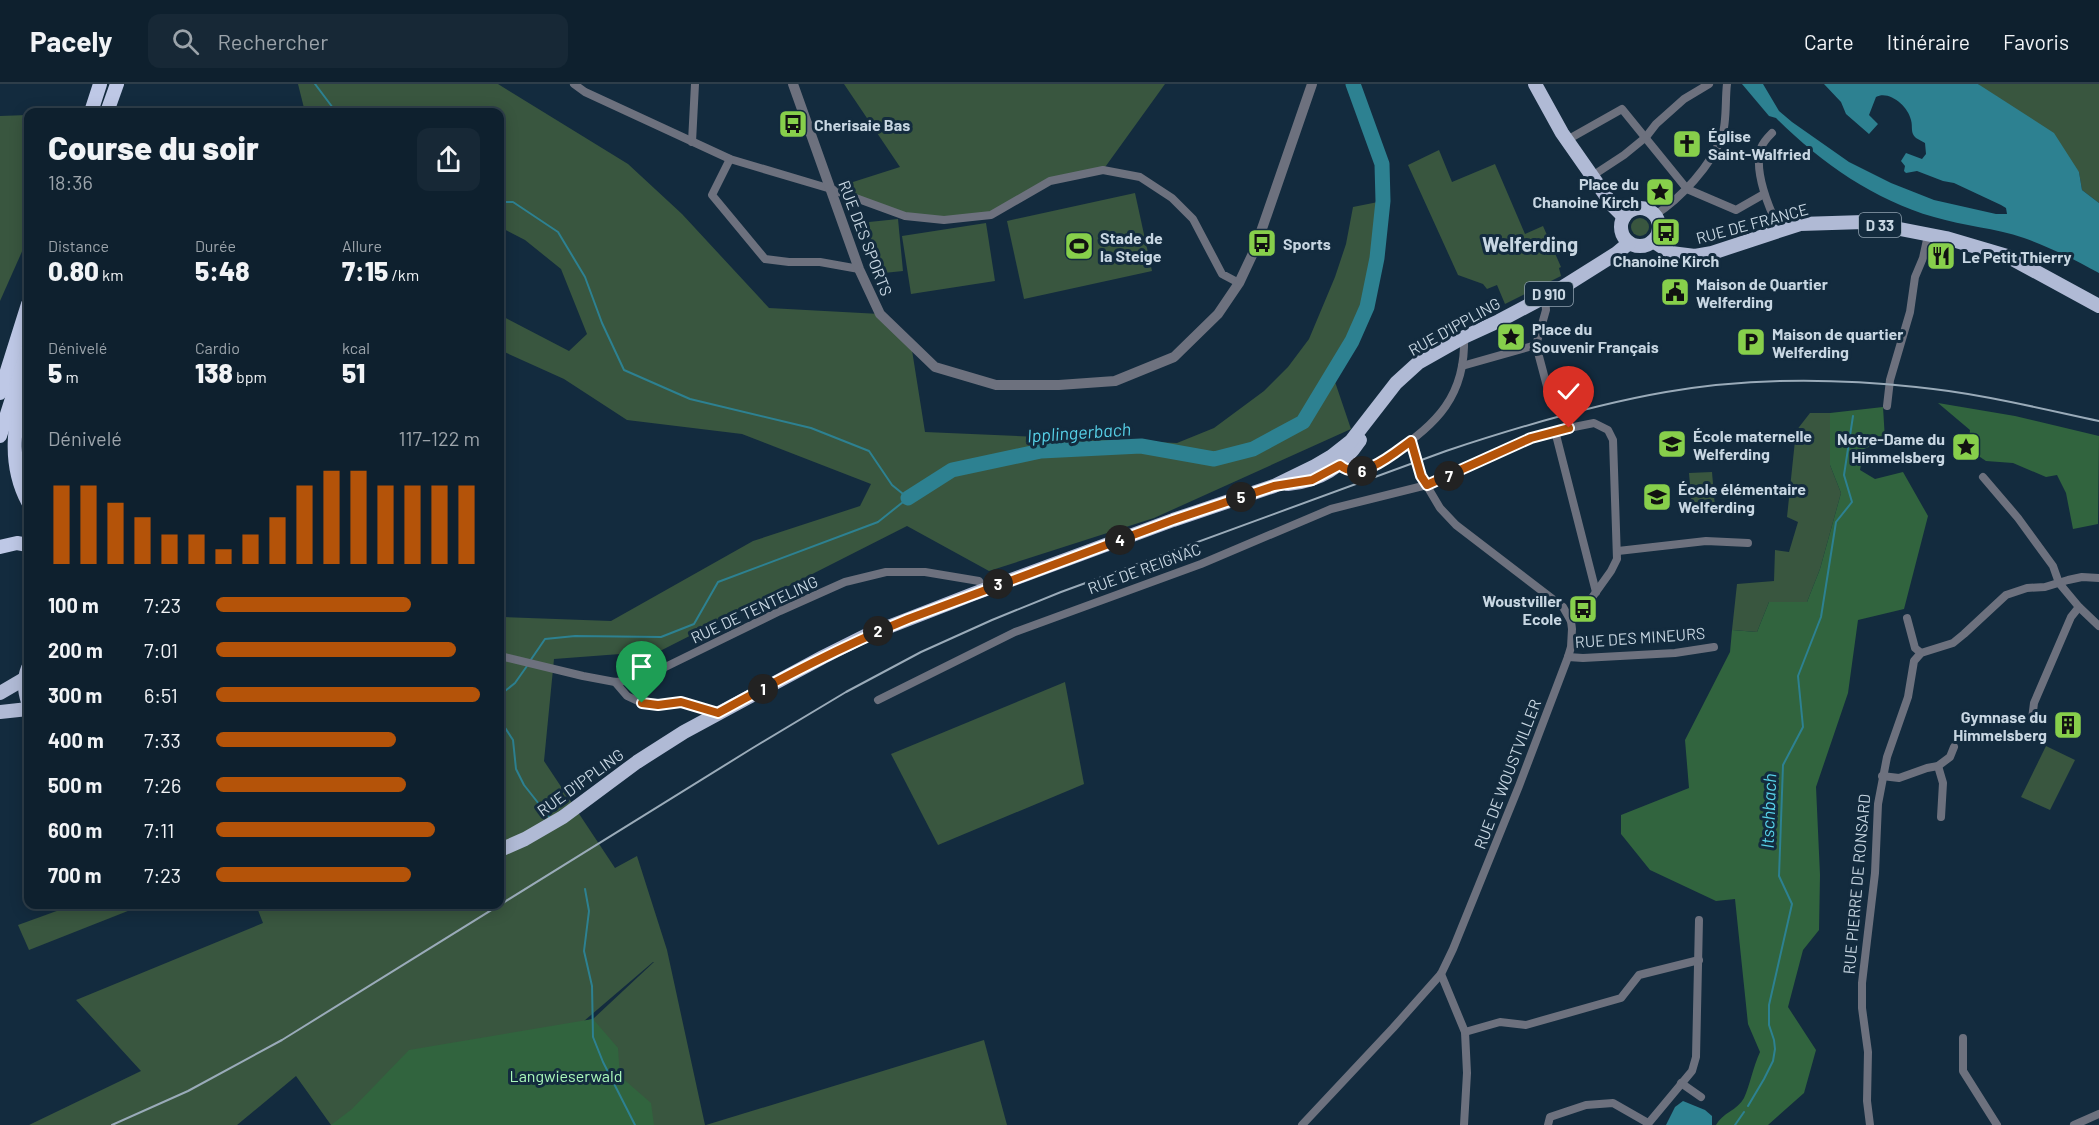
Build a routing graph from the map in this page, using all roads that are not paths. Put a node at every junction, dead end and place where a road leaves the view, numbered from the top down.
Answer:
1 (100, 84) edge
2 (117, 84) edge
3 (574, 84) edge
4 (695, 84) edge
5 (794, 84) edge
6 (1312, 84) edge
7 (1534, 84) edge
8 (1727, 84) edge
9 (1706, 86) edge
10 (92, 108) edge
11 (108, 108) edge
12 (1772, 133) dead end
13 (1646, 137) junction
14 (1567, 140) junction
15 (692, 142) junction
16 (730, 159) junction
17 (1592, 176) junction
18 (831, 189) junction
19 (1687, 189) junction
20 (1764, 194) junction
21 (1655, 215) junction
22 (1624, 217) junction
23 (1779, 229) junction
24 (1929, 235) junction
25 (1653, 241) junction
26 (1629, 243) junction
27 (859, 269) junction
28 (1239, 283) junction
29 (1545, 296) junction
30 (2099, 306) edge
31 (24, 318) edge
32 (23, 321) junction
33 (1464, 337) junction
34 (1536, 345) junction
35 (24, 361) edge
36 (1462, 366) junction
37 (0, 374) edge
38 (24, 391) edge
39 (0, 393) edge
40 (1559, 403) dead end
41 (1887, 406) dead end
42 (1556, 431) junction
43 (0, 436) edge
44 (1411, 441) junction
45 (1336, 460) junction
46 (1983, 477) dead end
47 (1427, 485) junction
48 (24, 493) edge
49 (1748, 543) dead end
50 (24, 544) edge
51 (0, 547) edge
52 (1618, 551) junction
53 (2099, 578) edge
54 (2059, 582) junction
55 (984, 590) junction
56 (1596, 592) junction
57 (2079, 607) junction
58 (1907, 618) dead end
59 (1571, 621) junction
60 (2099, 626) edge
61 (1714, 647) dead end
62 (1921, 653) junction
63 (504, 657) edge
64 (1568, 657) junction
65 (24, 675) edge
66 (615, 681) junction
67 (0, 693) edge
68 (879, 700) dead end
69 (24, 709) edge
70 (0, 712) edge
71 (718, 713) junction
72 (2032, 719) dead end
73 (1954, 747) dead end
74 (1938, 766) junction
75 (1882, 776) junction
76 (1941, 818) dead end
77 (504, 848) edge
78 (1699, 920) dead end
79 (1699, 960) junction
80 (1441, 974) junction
81 (1465, 1032) junction
82 (1963, 1038) dead end
83 (1681, 1083) junction
84 (1701, 1097) dead end
85 (2099, 1114) edge
86 (1648, 1124) edge
87 (1302, 1125) edge
88 (1464, 1125) edge
89 (1548, 1125) edge
90 (1870, 1125) edge
91 (1997, 1125) edge
92 (2074, 1125) edge

1 - 10 highway
2 - 11 highway
3 - 15 street
4 - 15 street
5 - 18 street, RUE DES SPORTS
6 - 28 street, RUE DES SPORTS
7 - 14 main road
8 - 19 street
9 - 13 street
12 - 20 street
13 - 14 street
13 - 17 street
13 - 19 street
14 - 17 main road
15 - 16 street
16 - 18 street
16 - 27 street
17 - 22 main road
18 - 27 street, RUE DES SPORTS
18 - 28 street
19 - 20 street
19 - 21 street
20 - 23 street
21 - 22 main road
21 - 25 main road
22 - 26 main road
23 - 24 main road, RUE DE FRANCE / D 33
23 - 25 main road, RUE DE FRANCE / D 33
24 - 30 main road, RUE DE FRANCE / D 33
24 - 41 street
25 - 26 main road
26 - 29 main road, RUE D'IPPLING / D 910
27 - 28 street, RUE DES SPORTS
29 - 33 main road, RUE D'IPPLING / D 910
29 - 34 street
31 - 32 highway
32 - 37 highway
32 - 39 highway
33 - 36 street
33 - 45 main road, RUE D'IPPLING / D 910
34 - 36 street
34 - 40 street
35 - 43 highway
36 - 44 street
38 - 48 highway
42 - 47 street, RUE DE REIGNAC
42 - 52 street, RUE DE REIGNAC
42 - 56 street
44 - 45 street
44 - 47 street, bridge
45 - 55 main road, RUE D'IPPLING / D 910
46 - 54 street
47 - 59 street
47 - 68 street, RUE DE REIGNAC
49 - 52 street
50 - 51 highway
52 - 56 street
53 - 54 street
54 - 57 street
54 - 62 street
55 - 66 street, RUE DE TENTELING
55 - 71 main road, RUE D'IPPLING / D 910
56 - 59 street
57 - 60 street
57 - 72 street
58 - 62 street
59 - 64 street, RUE DE WOUSTVILLER
61 - 64 street, RUE DES MINEURS
62 - 75 street, RUE PIERRE DE RONSARD
63 - 66 street, RUE DE TENTELING
64 - 80 street, RUE DE WOUSTVILLER
65 - 67 main road
66 - 71 street
69 - 70 main road
71 - 77 main road, RUE D'IPPLING / D 910
73 - 74 street
74 - 75 street
74 - 76 street
75 - 90 street, RUE PIERRE DE RONSARD
78 - 79 street
79 - 81 street
79 - 83 street
80 - 81 street
80 - 87 street, RUE DE WOUSTVILLER
81 - 88 street
82 - 91 street
83 - 84 street
83 - 86 street
85 - 92 street
86 - 89 street

